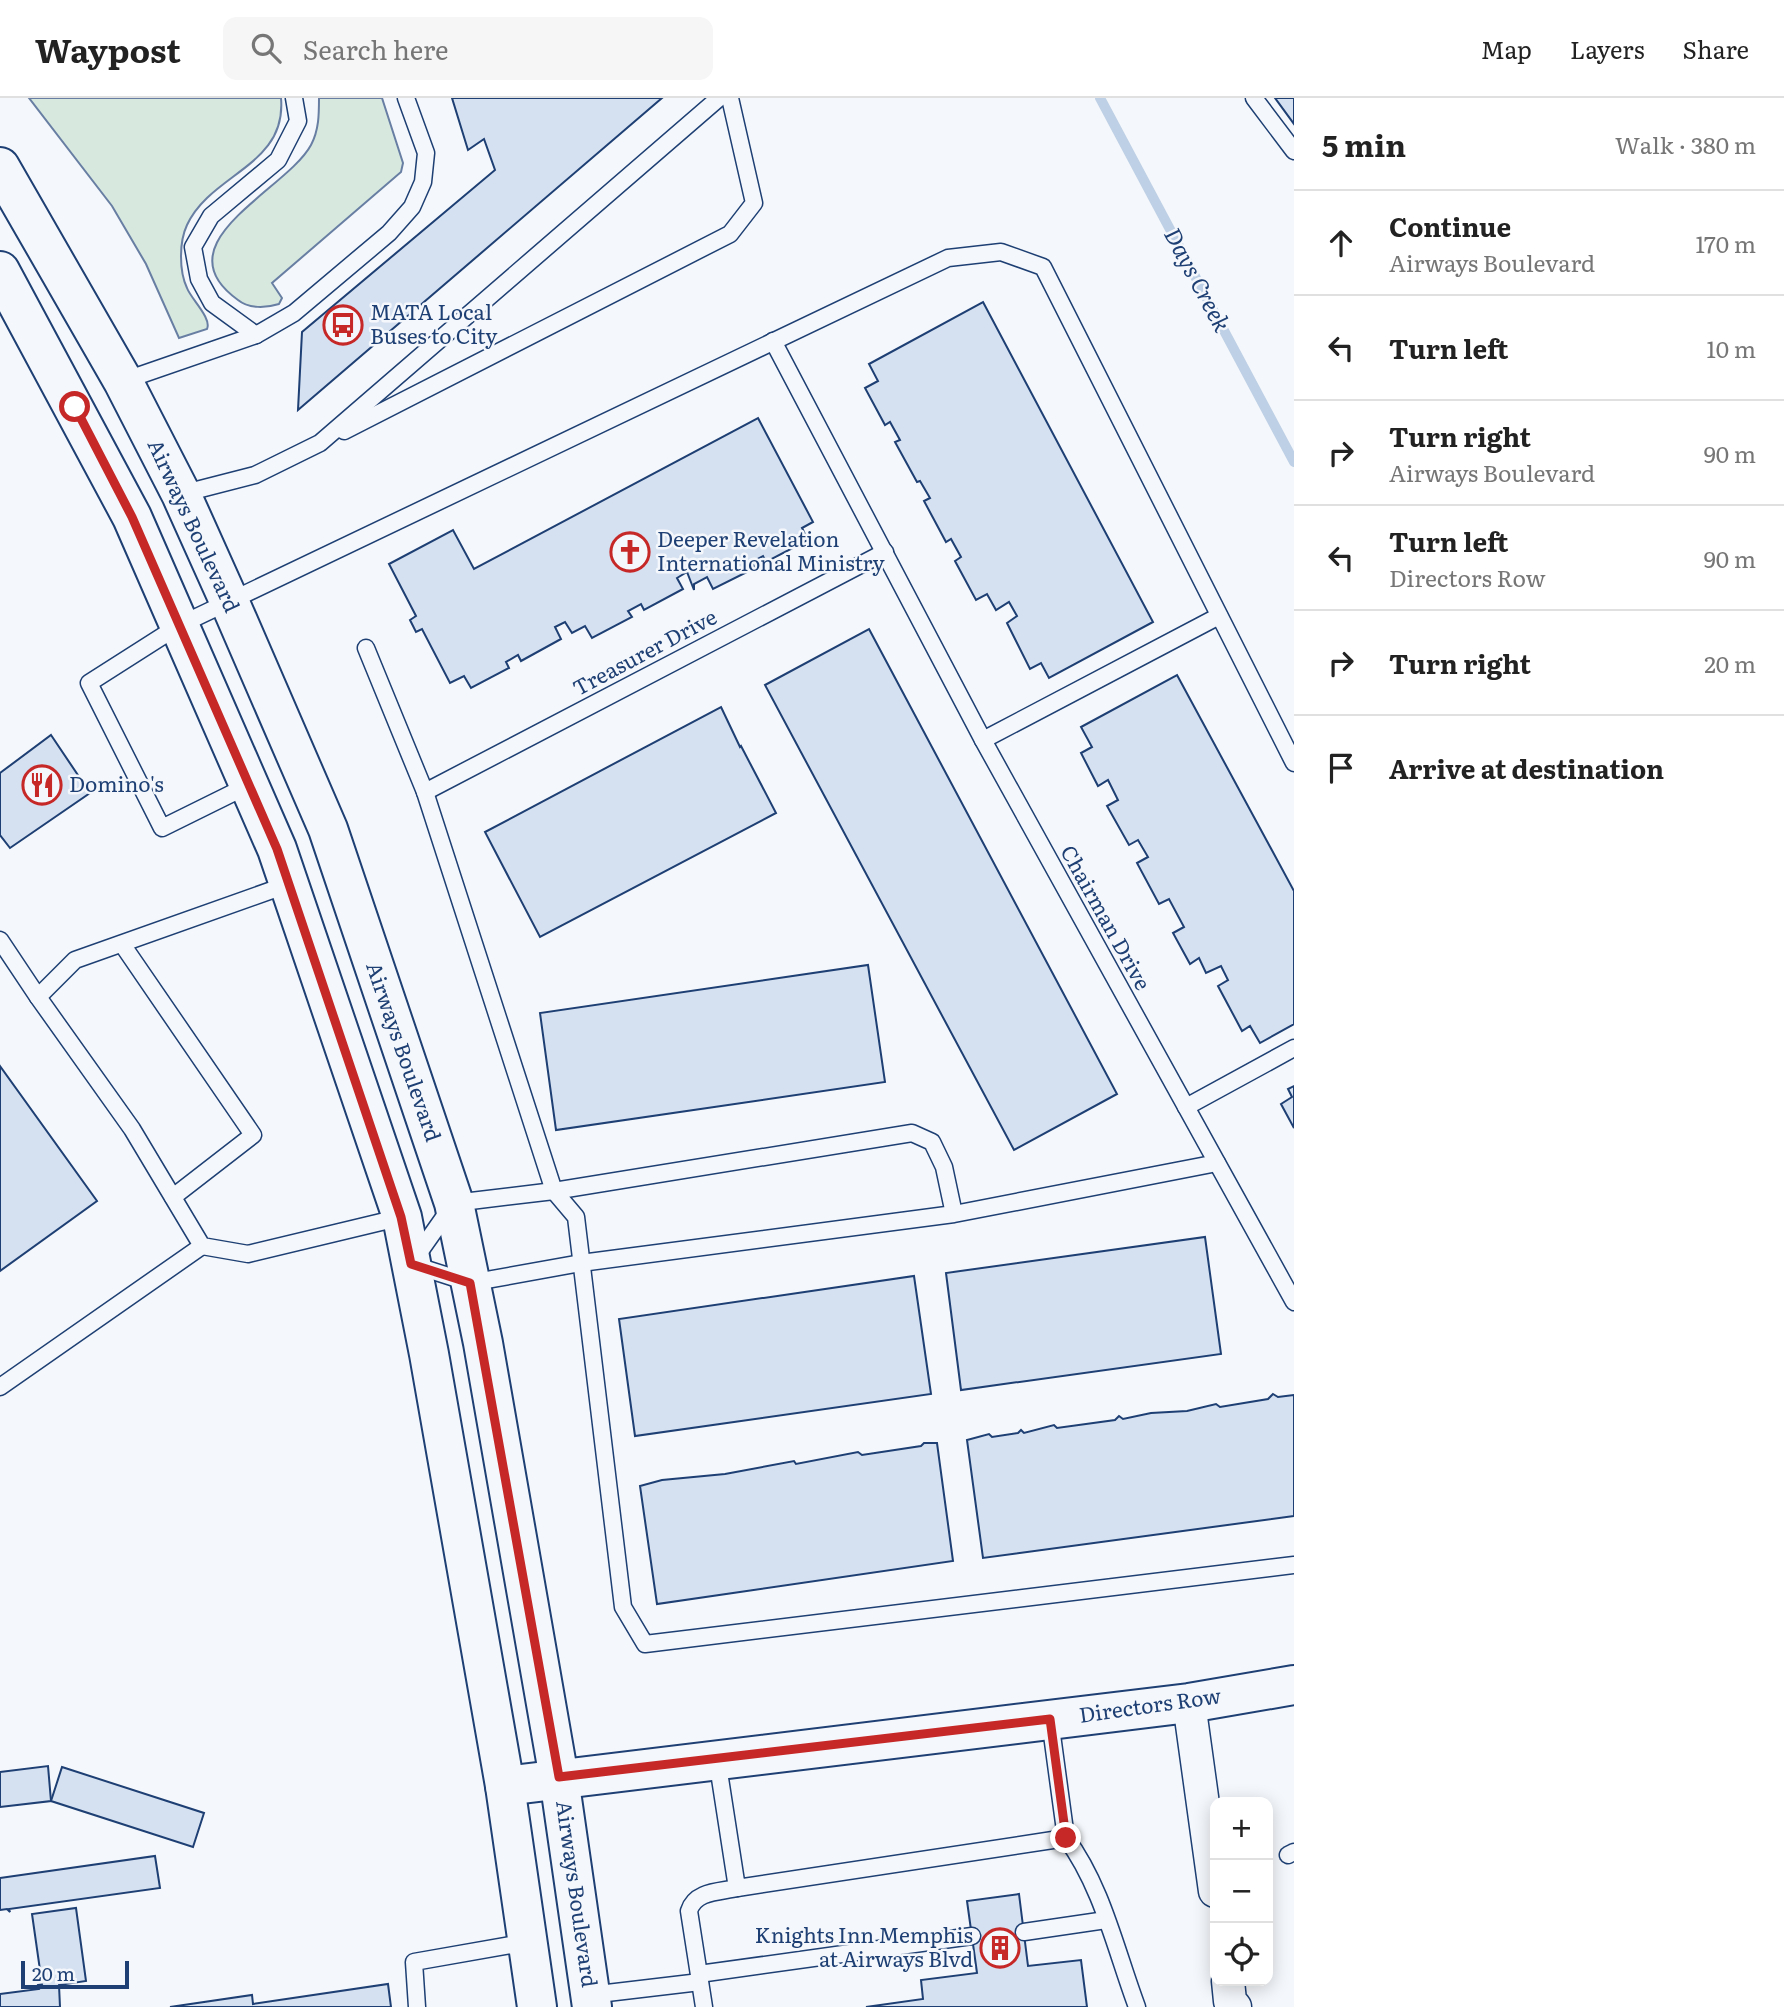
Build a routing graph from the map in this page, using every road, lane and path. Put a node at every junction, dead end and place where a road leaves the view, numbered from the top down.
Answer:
1 (294, 98) edge
2 (406, 98) edge
3 (719, 98) edge
4 (730, 98) edge
5 (1254, 98) edge
6 (1294, 151) edge
7 (0, 167) edge
8 (0, 271) edge
9 (256, 335) junction
10 (773, 341) junction
11 (123, 382) junction
12 (320, 443) junction
13 (181, 494) junction
14 (885, 552) junction
15 (230, 603) junction
16 (1220, 617) junction
17 (180, 625) junction
18 (366, 648) dead end
19 (983, 740) junction
20 (1294, 763) edge
21 (249, 785) junction
22 (425, 792) junction
23 (289, 884) junction
24 (0, 940) edge
25 (122, 944) junction
26 (38, 998) junction
27 (1294, 1048) edge
28 (1186, 1107) junction
29 (1217, 1163) junction
30 (554, 1191) junction
31 (173, 1197) junction
32 (454, 1203) junction
33 (954, 1214) junction
34 (401, 1217) junction
35 (202, 1247) junction
36 (582, 1263) junction
37 (411, 1264) junction
38 (470, 1283) junction
39 (1294, 1302) edge
40 (0, 1387) edge
41 (1294, 1565) edge
42 (1294, 1685) edge
43 (1189, 1703) junction
44 (1050, 1719) junction
45 (717, 1759) junction
46 (559, 1777) junction
47 (505, 1786) junction
48 (1066, 1838) junction
49 (1211, 1860) edge
50 (737, 1888) junction
51 (1106, 1920) junction
52 (1024, 1932) dead end
53 (972, 1936) dead end
54 (528, 1942) junction
55 (699, 1978) junction
56 (1228, 1986) edge
57 (591, 2001) edge
58 (417, 2007) edge
59 (537, 2007) edge
60 (704, 2007) edge
61 (1137, 2007) edge
62 (1235, 2007) edge

1 - 9 lane
2 - 9 lane
3 - 12 lane
4 - 12 lane
5 - 6 lane
7 - 11 main road, Airways Boulevard
8 - 17 main road
9 - 11 lane
10 - 14 lane, Chairman Drive
10 - 15 lane
10 - 16 lane
11 - 13 main road, Airways Boulevard
12 - 13 lane
13 - 15 main road, Airways Boulevard
14 - 19 lane, Chairman Drive
14 - 22 lane, Treasurer Drive
15 - 17 lane
15 - 32 main road, Airways Boulevard
16 - 19 lane
16 - 20 lane
17 - 21 main road
17 - 21 lane
18 - 22 lane
19 - 28 lane, Chairman Drive
21 - 23 main road
22 - 30 lane
23 - 25 lane
23 - 34 main road
24 - 26 lane
25 - 26 lane
25 - 31 lane
26 - 31 lane
27 - 28 lane
28 - 29 lane, Chairman Drive
29 - 33 lane
29 - 39 lane, Chairman Drive
30 - 32 lane
30 - 33 lane
30 - 36 lane
31 - 35 lane
32 - 37 lane
32 - 38 main road, Airways Boulevard
33 - 36 lane
34 - 35 lane
34 - 37 main road
35 - 40 lane
36 - 38 lane
36 - 41 lane
37 - 38 lane
37 - 47 main road
38 - 46 main road, Airways Boulevard
42 - 43 main road, Directors Row
43 - 44 main road, Directors Row
43 - 49 street
44 - 45 main road, Directors Row
44 - 48 lane
45 - 46 main road, Directors Row
45 - 50 lane
46 - 47 main road, Directors Row
46 - 57 main road, Airways Boulevard
47 - 54 main road
48 - 50 lane
48 - 51 lane
50 - 55 lane
51 - 52 lane
51 - 61 lane
53 - 55 lane
54 - 58 lane
54 - 59 main road
55 - 57 lane
55 - 60 lane
56 - 62 street

